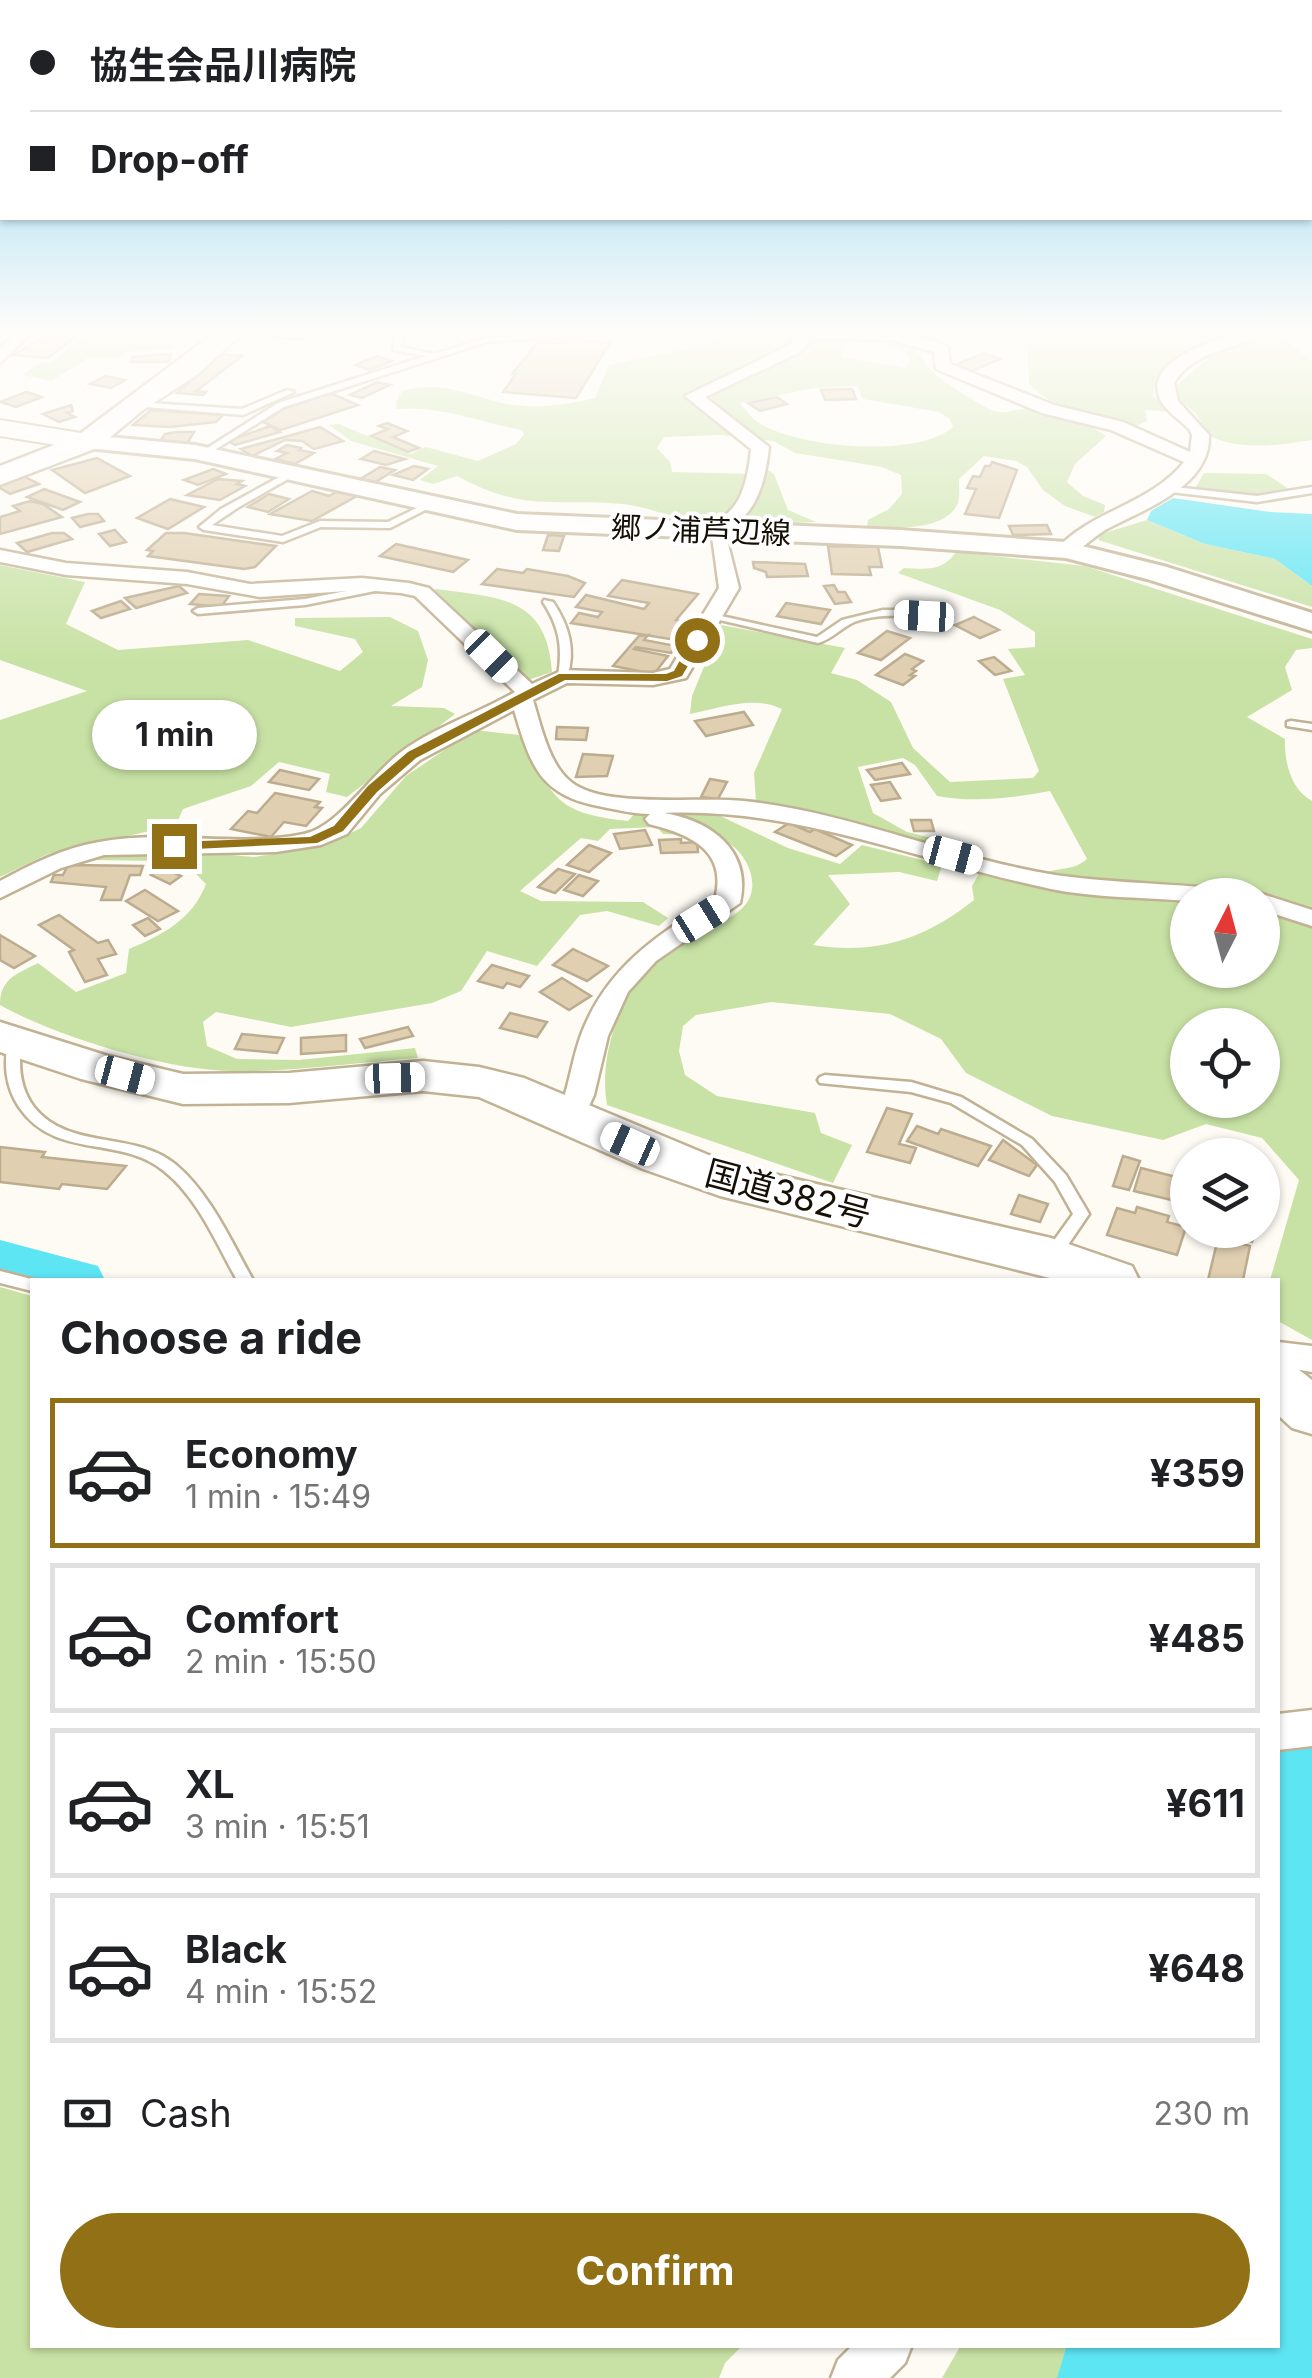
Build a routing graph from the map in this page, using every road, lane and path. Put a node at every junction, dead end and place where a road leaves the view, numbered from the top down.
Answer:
1 (86, 442) joint
2 (221, 442) edge
3 (753, 442) edge
4 (1153, 442) edge
5 (1198, 442) edge
6 (202, 454) junction
7 (1192, 459) junction
8 (292, 473) junction
9 (0, 476) edge
10 (1165, 489) junction
11 (1312, 490) edge
12 (430, 505) junction
13 (669, 529) junction
14 (718, 532) junction
15 (1066, 550) junction
16 (0, 556) edge
17 (392, 584) junction
18 (548, 602) dead end
19 (198, 611) dead end
20 (712, 618) junction
21 (946, 618) dead end
22 (1312, 622) edge
23 (563, 676) junction
24 (525, 695) junction
25 (1291, 724) dead end
26 (1312, 727) edge
27 (571, 792) junction
28 (0, 891) edge
29 (1170, 892) edge
30 (1280, 908) edge
31 (1312, 918) edge
32 (7, 1038) edge
33 (825, 1080) dead end
34 (570, 1117) junction
35 (1052, 1257) junction
36 (0, 1277) edge
37 (244, 1278) edge
38 (1107, 1278) edge
39 (30, 1285) edge
40 (1280, 1354) edge
41 (1312, 1359) edge
42 (1280, 1386) edge
43 (1312, 1412) edge
44 (1312, 1728) edge
45 (1280, 1732) edge
46 (884, 2348) edge
47 (856, 2378) edge

1 - 6 main road, 郷ノ浦芦辺線
1 - 9 highway
2 - 6 lane
3 - 13 street
4 - 7 street
5 - 7 street
6 - 8 main road, 郷ノ浦芦辺線
7 - 10 street
8 - 12 main road, 郷ノ浦芦辺線
8 - 12 lane
10 - 11 lane
10 - 15 street
12 - 13 main road, 郷ノ浦芦辺線
13 - 14 main road, 郷ノ浦芦辺線
14 - 15 main road, 郷ノ浦芦辺線
14 - 20 street
15 - 22 main road, 郷ノ浦芦辺線
16 - 17 street
17 - 19 lane
17 - 24 street
18 - 23 lane
20 - 21 lane
20 - 23 street
23 - 24 street
24 - 27 street
24 - 28 street
25 - 26 lane
27 - 29 street
27 - 34 street
30 - 31 street
32 - 34 highway, 国道382号
32 - 37 lane
33 - 35 lane
34 - 35 highway, 国道382号
35 - 38 highway, 国道382号
36 - 39 lane
40 - 41 street
42 - 43 highway
44 - 45 street
46 - 47 street

